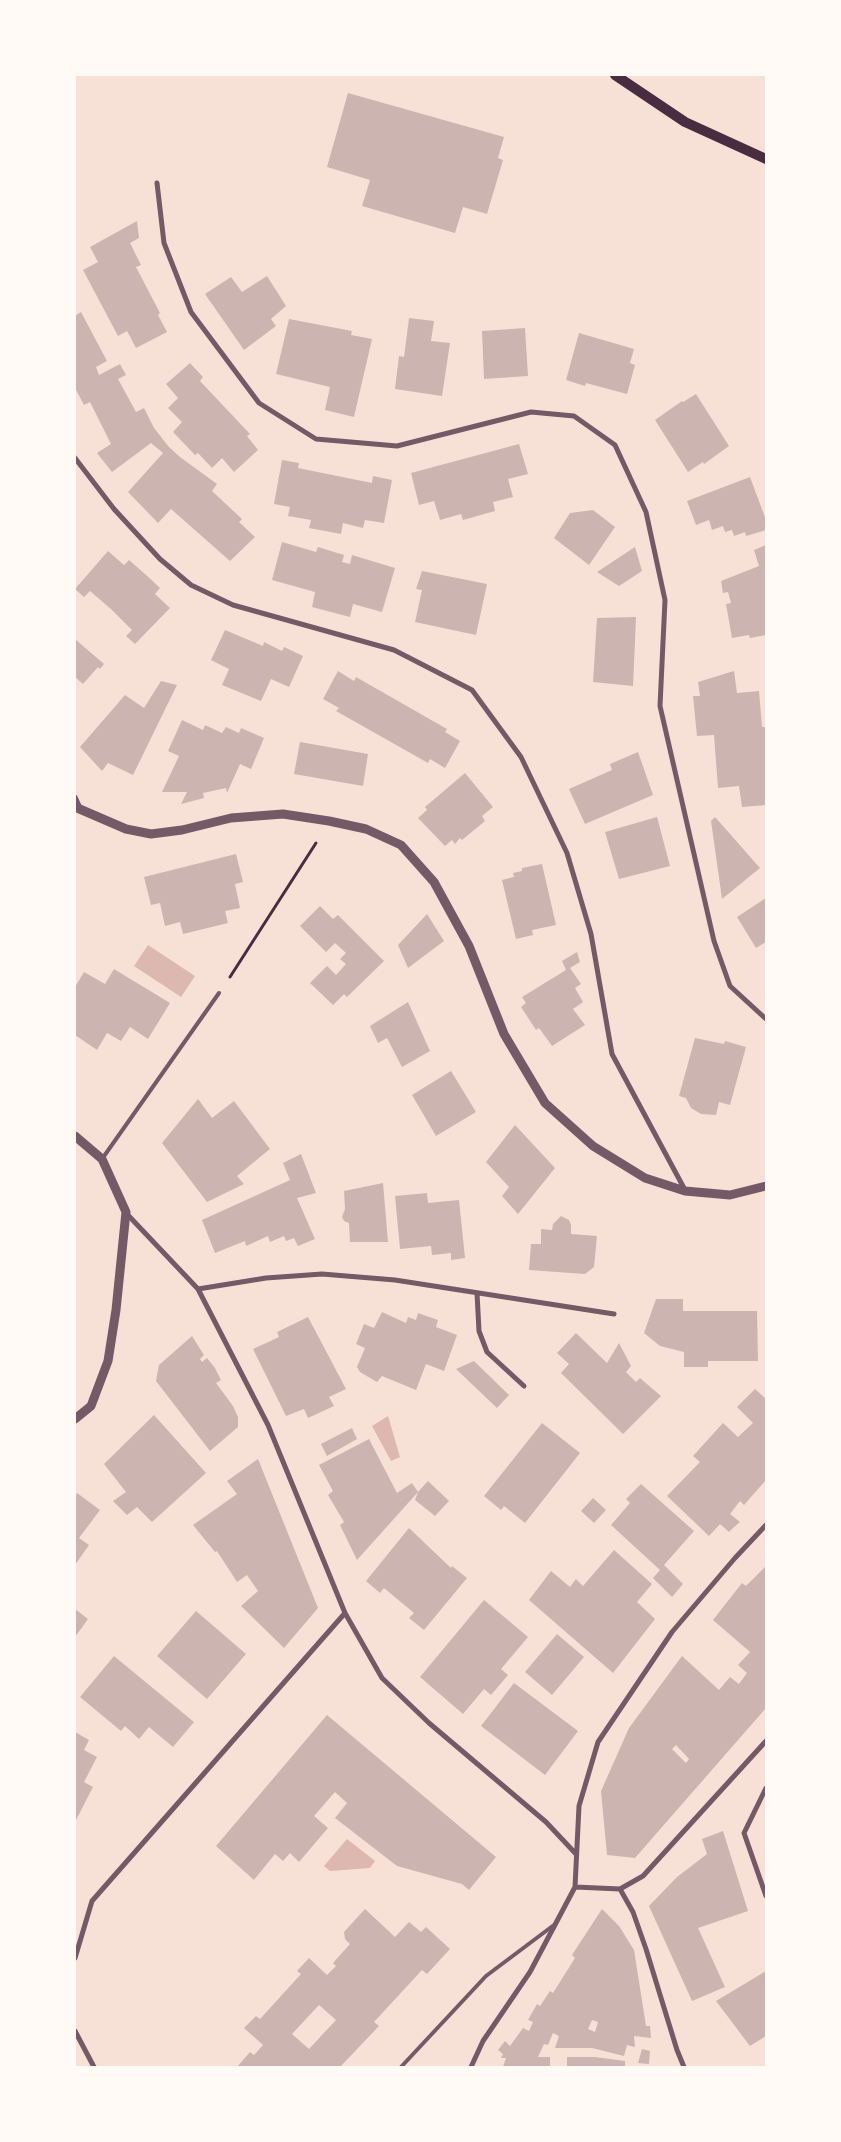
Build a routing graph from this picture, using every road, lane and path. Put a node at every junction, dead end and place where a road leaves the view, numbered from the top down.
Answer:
1 (615, 75) edge
2 (766, 159) edge
3 (157, 183) dead end
4 (75, 458) edge
5 (75, 797) edge
6 (78, 808) edge
7 (315, 844) dead end
8 (227, 981) dead end
9 (220, 992) dead end
10 (766, 1019) edge
11 (75, 1136) edge
12 (102, 1159) junction
13 (766, 1186) edge
14 (685, 1190) junction
15 (126, 1212) junction
16 (198, 1289) junction
17 (477, 1293) junction
18 (614, 1314) dead end
19 (524, 1386) dead end
20 (75, 1419) edge
21 (766, 1525) edge
22 (345, 1613) junction
23 (766, 1741) edge
24 (766, 1788) edge
25 (576, 1854) junction
26 (575, 1887) junction
27 (620, 1889) junction
28 (766, 1896) edge
29 (555, 1924) junction
30 (75, 1958) edge
31 (75, 2031) edge
32 (94, 2067) edge
33 (401, 2067) edge
34 (471, 2067) edge
35 (684, 2067) edge

1 - 2 main road
3 - 10 street
4 - 14 street
5 - 6 street
6 - 14 street
7 - 8 path
9 - 12 lane
11 - 12 street
12 - 15 street
13 - 14 street
15 - 16 street
15 - 20 street
16 - 17 street
16 - 22 street
17 - 18 street
17 - 19 street
21 - 25 street
22 - 25 street
22 - 30 street
23 - 27 street
24 - 28 street
25 - 26 street
26 - 27 street
26 - 29 street
27 - 35 street
29 - 33 lane
29 - 34 street
31 - 32 street

